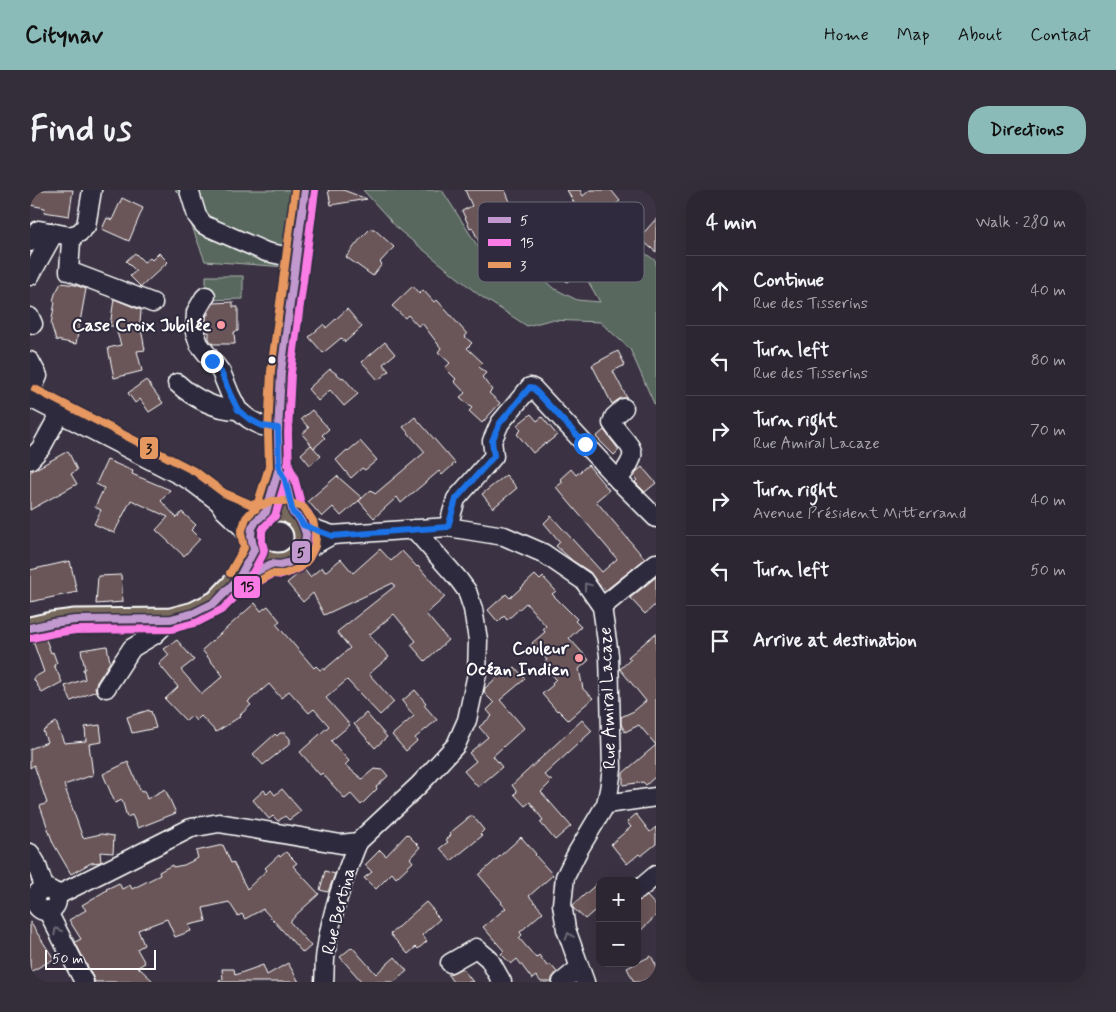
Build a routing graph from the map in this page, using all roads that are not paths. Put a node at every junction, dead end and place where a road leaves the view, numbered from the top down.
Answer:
1 (92, 190) edge
2 (189, 190) edge
3 (305, 190) edge
4 (62, 235) junction
5 (30, 242) edge
6 (295, 258) junction
7 (30, 276) edge
8 (206, 296) dead end
9 (153, 303) dead end
10 (30, 361) edge
11 (177, 383) dead end
12 (30, 394) edge
13 (30, 398) edge
14 (624, 408) dead end
15 (238, 410) junction
16 (60, 413) junction
17 (278, 428) junction
18 (30, 460) edge
19 (279, 468) junction
20 (618, 480) junction
21 (219, 502) junction
22 (264, 513) junction
23 (656, 518) edge
24 (298, 519) junction
25 (448, 527) junction
26 (414, 529) junction
27 (332, 536) junction
28 (253, 547) junction
29 (301, 552) junction
30 (656, 563) edge
31 (271, 564) junction
32 (239, 578) junction
33 (602, 607) junction
34 (172, 619) junction
35 (30, 628) edge
36 (106, 688) dead end
37 (656, 797) edge
38 (606, 804) junction
39 (358, 842) junction
40 (30, 852) edge
41 (656, 875) edge
42 (641, 888) edge
43 (43, 902) edge
44 (450, 962) dead end
45 (582, 975) edge
46 (84, 982) edge
47 (324, 982) edge
48 (502, 982) edge
49 (562, 982) edge

1 - 4 street
2 - 6 street
3 - 6 main road
4 - 5 street
4 - 7 street
4 - 9 street
6 - 17 main road
8 - 15 street
10 - 12 street
11 - 15 street
13 - 16 street
14 - 20 street
15 - 17 street
16 - 18 street
16 - 21 street
17 - 19 main road
19 - 22 main road
19 - 24 main road
20 - 23 street
20 - 25 street
21 - 22 street
21 - 28 street
22 - 24 main road
22 - 28 main road
24 - 27 street, Rue Amiral Lacaze
24 - 29 main road
25 - 26 street, Rue Amiral Lacaze
33 -> 25 street, Rue Amiral Lacaze
26 - 27 street, Rue Amiral Lacaze
26 - 39 street
27 - 29 street, Rue Amiral Lacaze
28 - 31 main road
28 - 32 main road
29 - 31 main road
30 - 33 street
31 - 32 main road
32 - 34 main road
33 - 38 street, Rue Amiral Lacaze
34 - 35 main road
34 - 36 street
37 - 38 street
45 -> 38 street, Rue Amiral Lacaze
39 - 43 street
39 - 47 street, Rue Bertina
40 - 43 street
41 - 42 street
46 -> 43 street
44 - 48 street
45 - 49 street

